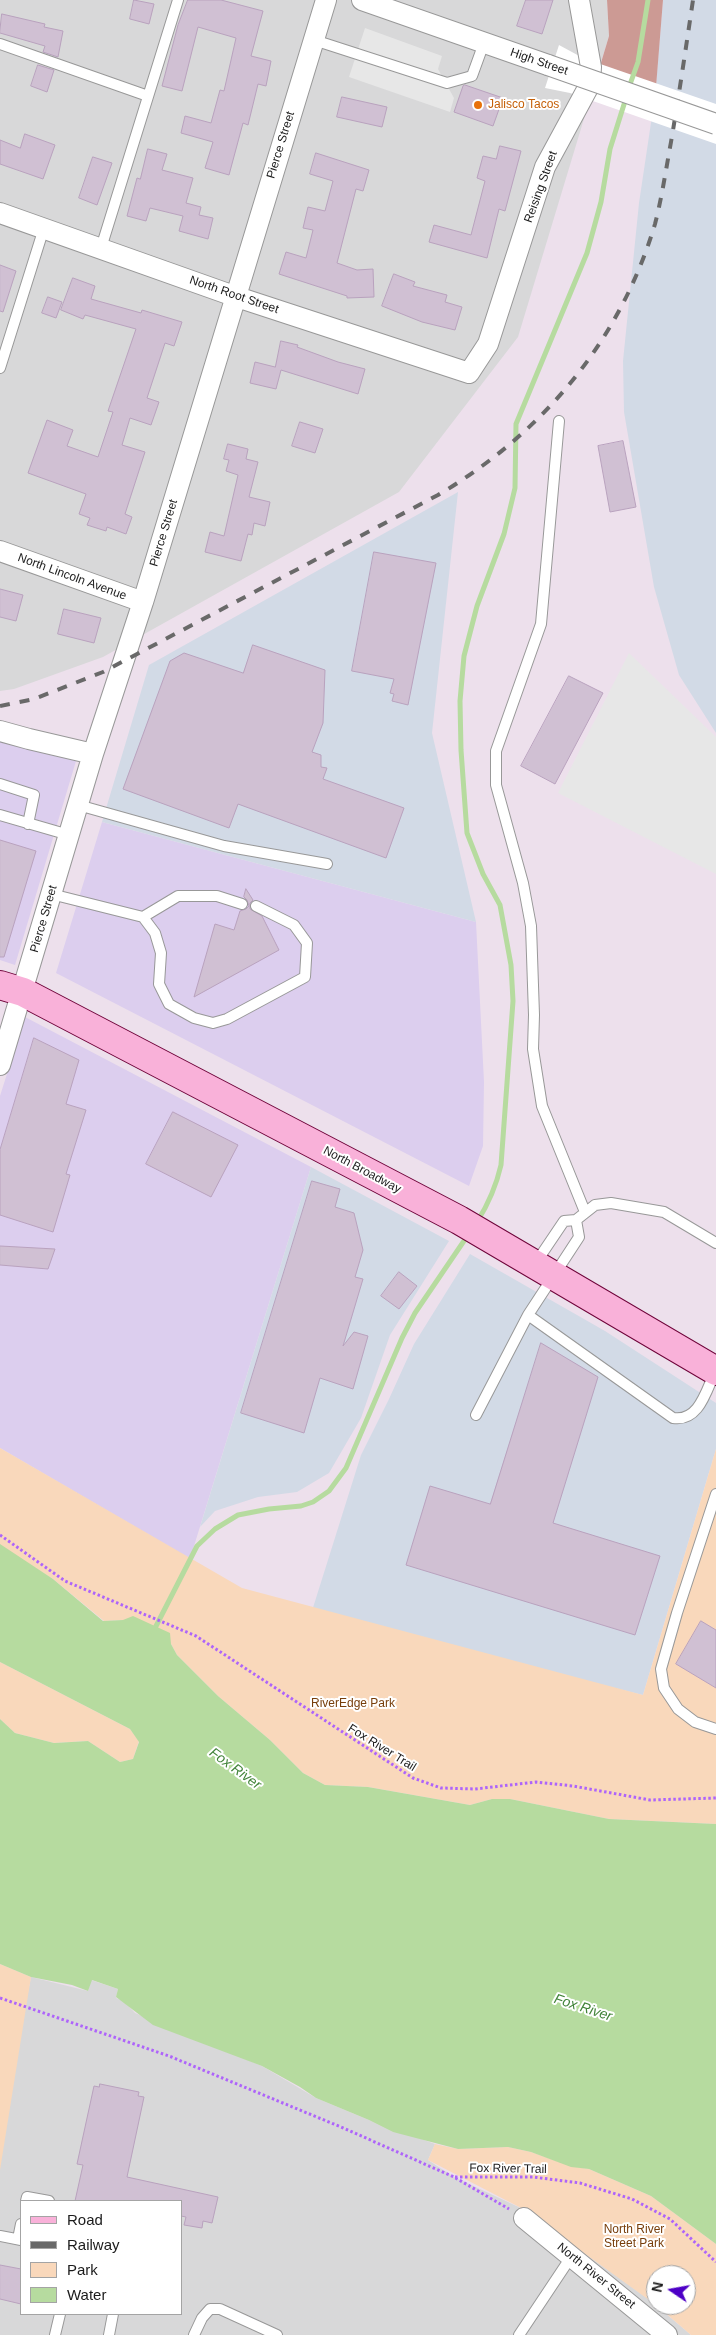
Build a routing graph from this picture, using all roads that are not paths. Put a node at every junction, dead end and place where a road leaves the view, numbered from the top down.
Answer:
1 (178, 0) edge
2 (326, 0) edge
3 (362, 0) edge
4 (580, 0) edge
5 (314, 40) junction
6 (484, 43) junction
7 (0, 44) edge
8 (148, 96) junction
9 (716, 124) edge
10 (0, 213) edge
11 (44, 228) junction
12 (101, 248) junction
13 (234, 296) junction
14 (0, 368) edge
15 (469, 373) joint
16 (559, 421) dead end
17 (0, 551) edge
18 (143, 602) junction
19 (0, 730) edge
20 (93, 754) junction
21 (0, 784) edge
22 (78, 805) junction
23 (0, 815) edge
24 (28, 824) junction
25 (69, 835) junction
26 (327, 864) dead end
27 (51, 894) junction
28 (242, 904) dead end
29 (256, 906) dead end
30 (143, 917) junction
31 (11, 989) edge
32 (0, 1065) edge
33 (585, 1212) junction
34 (576, 1220) junction
35 (716, 1244) edge
36 (544, 1269) junction
37 (528, 1315) junction
38 (716, 1371) edge
39 (476, 1415) dead end
40 (716, 1494) edge
41 (716, 1729) edge
42 (26, 2200) edge
43 (44, 2200) edge
44 (524, 2218) road end
45 (0, 2236) edge
46 (20, 2240) edge
47 (572, 2257) junction
48 (60, 2315) edge
49 (113, 2315) edge
50 (55, 2335) edge
51 (109, 2335) edge
52 (194, 2335) edge
53 (277, 2335) edge
54 (519, 2335) edge
55 (667, 2335) edge

1 - 8 lane
2 - 5 street, Pierce Street
3 - 6 street, High Street
4 - 15 street, Reising Street
5 - 6 lane
5 - 13 street, Pierce Street
6 - 9 street, High Street, bridge
7 - 8 lane
8 - 12 lane
10 - 11 street, North Root Street
11 - 12 street, North Root Street
11 - 14 lane
12 - 13 street, North Root Street
13 - 15 street, North Root Street
13 - 18 street, Pierce Street
16 - 33 lane
17 - 18 street, North Lincoln Avenue
18 - 20 street, Pierce Street
19 - 20 street
20 - 22 street, Pierce Street
21 - 24 lane
22 - 25 street, Pierce Street
22 - 26 lane
23 - 24 lane
24 - 25 lane
25 - 27 street, Pierce Street
27 - 30 lane
27 - 31 street, Pierce Street
28 - 30 lane
29 - 30 lane
31 - 32 street, Pierce Street
31 - 36 main road, North Broadway
33 - 34 lane
33 - 35 lane
34 - 36 lane
34 - 36 lane
36 - 37 lane
36 - 38 main road, North Broadway
37 - 38 lane
37 - 39 lane
40 - 41 lane
42 - 43 lane
44 - 47 street, North River Street
45 - 46 lane
47 - 54 lane
47 - 55 street, North River Street
48 - 50 lane
49 - 51 lane
52 - 53 lane

